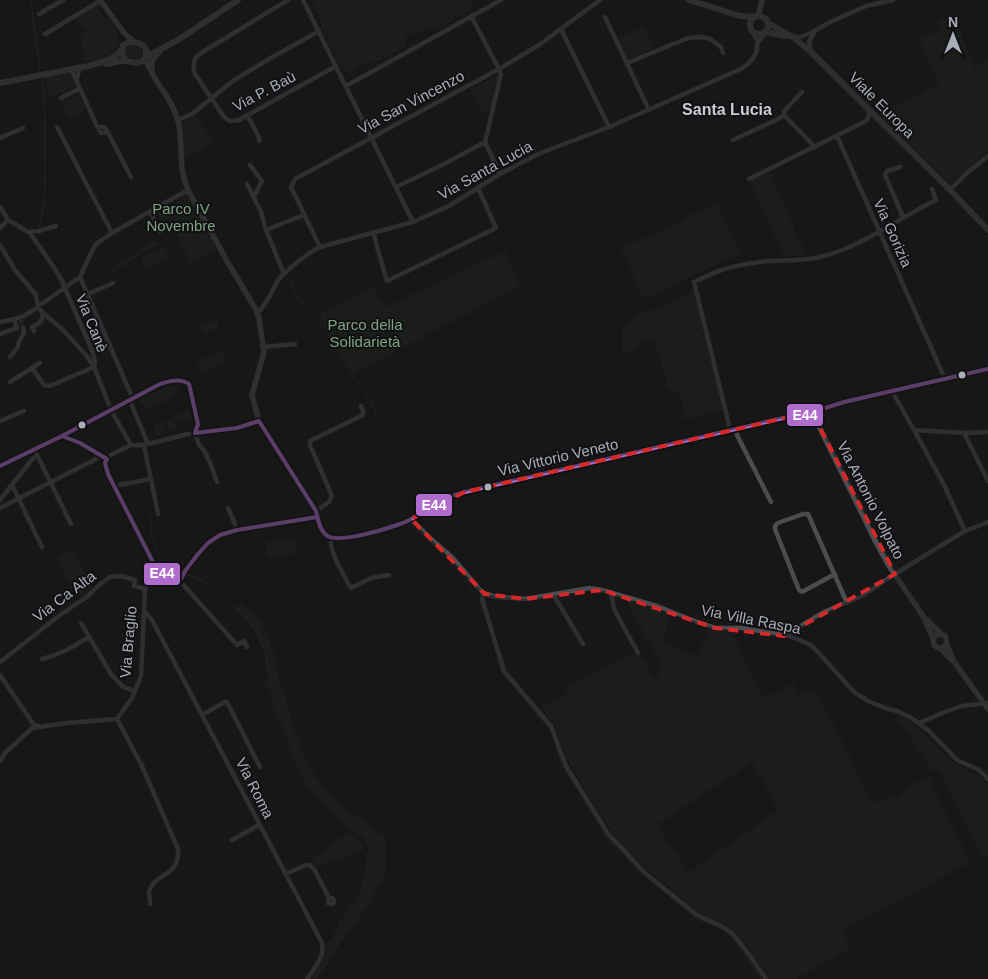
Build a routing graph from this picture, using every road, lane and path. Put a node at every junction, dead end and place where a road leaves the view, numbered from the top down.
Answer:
1 (63, 0) edge
2 (100, 0) edge
3 (238, 0) edge
4 (288, 0) edge
5 (303, 0) edge
6 (501, 0) edge
7 (600, 0) edge
8 (689, 0) edge
9 (893, 0) edge
10 (762, 3) edge
11 (39, 14) dead end
12 (471, 16) junction
13 (740, 16) junction
14 (605, 17) dead end
15 (758, 17) junction
16 (768, 23) junction
17 (751, 28) junction
18 (121, 29) junction
19 (560, 29) junction
20 (319, 31) junction
21 (814, 31) junction
22 (765, 32) junction
23 (45, 34) dead end
24 (810, 39) junction
25 (796, 40) junction
26 (134, 42) junction
27 (758, 42) junction
28 (143, 46) junction
29 (123, 47) junction
30 (164, 48) junction
31 (723, 53) dead end
32 (812, 53) junction
33 (145, 58) junction
34 (126, 61) junction
35 (138, 63) junction
36 (628, 63) junction
37 (336, 66) junction
38 (84, 67) junction
39 (70, 69) junction
40 (499, 69) junction
41 (154, 78) junction
42 (0, 83) edge
43 (346, 86) junction
44 (79, 87) junction
45 (802, 92) dead end
46 (61, 98) dead end
47 (211, 98) junction
48 (649, 110) junction
49 (870, 112) junction
50 (247, 115) junction
51 (784, 115) junction
52 (178, 120) junction
53 (57, 126) dead end
54 (609, 127) junction
55 (23, 128) dead end
56 (837, 136) junction
57 (0, 138) edge
58 (372, 138) junction
59 (734, 140) dead end
60 (259, 141) dead end
61 (485, 142) junction
62 (815, 147) junction
63 (988, 156) edge
64 (250, 165) dead end
65 (900, 167) dead end
66 (500, 174) junction
67 (131, 177) dead end
68 (749, 179) dead end
69 (247, 184) dead end
70 (396, 187) junction
71 (478, 188) junction
72 (932, 189) dead end
73 (188, 190) junction
74 (950, 190) junction
75 (254, 197) junction
76 (0, 207) edge
77 (150, 211) junction
78 (304, 215) junction
79 (904, 217) junction
80 (8, 220) junction
81 (413, 222) junction
82 (56, 226) dead end
83 (0, 228) edge
84 (266, 230) junction
85 (988, 230) edge
86 (39, 231) junction
87 (28, 232) junction
88 (160, 232) dead end
89 (879, 232) junction
90 (112, 233) junction
91 (374, 233) junction
92 (35, 240) junction
93 (0, 245) edge
94 (320, 247) junction
95 (284, 274) junction
96 (80, 277) junction
97 (113, 283) dead end
98 (65, 288) junction
99 (88, 294) junction
100 (38, 306) junction
101 (43, 313) junction
102 (258, 313) junction
103 (14, 319) junction
104 (0, 322) edge
105 (23, 327) tunnel mouth
106 (34, 331) dead end
107 (0, 334) edge
108 (294, 344) dead end
109 (264, 347) junction
110 (10, 357) dead end
111 (40, 363) dead end
112 (94, 367) junction
113 (32, 368) junction
114 (988, 369) edge
115 (945, 379) junction
116 (10, 382) dead end
117 (892, 391) junction
118 (132, 400) junction
119 (362, 406) dead end
120 (111, 410) junction
121 (24, 411) dead end
122 (817, 412) junction
123 (807, 415) junction
124 (816, 420) junction
125 (0, 421) edge
126 (259, 422) junction
127 (733, 429) junction
128 (914, 430) junction
129 (71, 431) junction
130 (988, 432) edge
131 (196, 433) junction
132 (964, 433) junction
133 (62, 436) junction
134 (71, 438) junction
135 (146, 444) junction
136 (131, 445) junction
137 (34, 449) junction
138 (97, 452) junction
139 (34, 458) dead end
140 (107, 459) junction
141 (0, 466) edge
142 (151, 479) junction
143 (988, 481) edge
144 (217, 482) dead end
145 (50, 483) junction
146 (12, 485) junction
147 (114, 486) junction
148 (19, 499) junction
149 (0, 500) edge
150 (771, 502) dead end
151 (0, 508) edge
152 (228, 508) dead end
153 (158, 514) dead end
154 (316, 514) junction
155 (411, 519) junction
156 (988, 522) edge
157 (71, 524) dead end
158 (237, 529) junction
159 (966, 531) junction
160 (331, 538) junction
161 (42, 547) dead end
162 (155, 566) junction
163 (162, 573) junction
164 (835, 574) junction
165 (895, 574) junction
166 (389, 575) dead end
167 (180, 579) junction
168 (149, 580) junction
169 (145, 589) junction
170 (610, 592) junction
171 (483, 593) junction
172 (553, 594) junction
173 (847, 603) junction
174 (144, 611) junction
175 (922, 616) junction
176 (81, 623) dead end
177 (940, 633) junction
178 (790, 636) junction
179 (89, 638) junction
180 (933, 638) junction
181 (584, 644) dead end
182 (946, 644) junction
183 (247, 647) dead end
184 (940, 648) junction
185 (638, 653) dead end
186 (42, 659) dead end
187 (0, 662) edge
188 (955, 663) junction
189 (0, 675) edge
190 (135, 692) junction
191 (987, 705) edge
192 (202, 715) junction
193 (117, 719) junction
194 (919, 723) junction
195 (38, 726) junction
196 (0, 761) edge
197 (260, 767) dead end
198 (988, 778) edge
199 (260, 825) junction
200 (232, 840) dead end
201 (286, 874) junction
202 (329, 898) dead end
203 (150, 904) dead end
204 (307, 979) edge
205 (766, 979) edge

1 - 11 street
2 - 18 street
2 - 23 street
3 - 30 main road
4 - 47 street
5 - 20 street
6 - 12 street
7 - 19 street, Via San Vincenzo
8 - 13 main road
9 - 21 street
10 - 15 street
12 - 40 street
12 - 43 street
13 - 15 main road
13 - 17 main road
14 - 36 street
15 - 16 main road
15 - 17 main road
16 - 22 main road
16 - 25 main road, Viale Europa
17 - 22 main road
17 - 27 street
18 - 26 street
18 - 29 street
19 - 40 street, Via San Vincenzo
19 - 54 street
20 - 37 street
20 - 47 street
21 - 24 street
21 - 25 street
22 - 25 main road, Viale Europa
22 - 27 street, Via Santa Lucia
24 - 25 street
24 - 32 street
25 - 32 main road, Viale Europa
26 - 28 main road
26 - 29 main road
27 - 48 street, Via Santa Lucia
28 - 30 main road
28 - 33 main road
29 - 34 main road
29 - 38 main road
30 - 33 main road
30 - 41 street
31 - 36 street
32 - 49 main road, Viale Europa
33 - 35 main road
33 - 41 street
34 - 35 main road
34 - 38 main road
35 - 41 street
36 - 48 street
37 - 43 street
37 - 50 street, Via P. Baù
38 - 39 main road
38 - 44 street
39 - 42 main road
39 - 44 street
40 - 58 street, Via San Vincenzo
40 - 61 street
41 - 52 street
43 - 58 street
44 - 46 street
44 - 67 street
45 - 51 street
47 - 50 street, Via P. Baù
47 - 52 street
48 - 54 street, Via Santa Lucia
49 - 56 street
49 - 74 main road, Viale Europa
50 - 60 street
51 - 59 street
51 - 62 street
52 - 73 street
53 - 90 street
54 - 66 street, Via Santa Lucia
55 - 57 street
56 - 62 street
56 - 89 street, Via Gorizia
58 - 70 street
58 - 78 street, Via San Vincenzo
61 - 66 street
61 - 70 street
62 - 68 street
63 - 74 street
64 - 75 street
65 - 79 street
66 - 71 street, Via Santa Lucia
69 - 75 street
70 - 81 street
71 - 81 street, Via Santa Lucia
71 - 91 street
72 - 79 street
73 - 77 street
73 - 102 street
74 - 85 main road, Viale Europa
75 - 84 street
76 - 80 street
77 - 88 street
77 - 90 street
78 - 84 street
78 - 94 street, Via San Vincenzo
79 - 89 street
80 - 83 street
80 - 87 street, Via Canè
81 - 91 street, Via Santa Lucia
82 - 86 street
84 - 95 street
86 - 87 street
86 - 92 street
87 - 92 street, Via Canè
89 - 115 street, Via Gorizia
89 - 127 street
90 - 96 street
91 - 94 street, Via Santa Lucia
92 - 98 street, Via Canè
93 - 100 street, Via Canè
94 - 95 street, Via Santa Lucia
95 - 102 street, Via Santa Lucia
96 - 98 street
96 - 99 street
97 - 99 street
98 - 100 street
98 - 112 street, Via Canè
99 - 118 street
100 - 101 street, Via Canè
100 - 103 street
101 - 106 street
101 - 112 street, Via Canè
102 - 109 street
103 - 104 street
103 - 107 street
105 - 110 street
108 - 109 street
109 - 126 street
111 - 113 street
112 - 113 street, Via Canè
112 - 120 street, Via Canè
113 - 116 street
114 - 115 street, Via Vittorio Veneto
115 - 117 street, Via Vittorio Veneto
117 - 122 street, Via Vittorio Veneto
117 - 128 street
118 - 120 street
118 - 131 street
118 - 135 street
119 - 154 street
120 - 129 street
120 - 136 street, Via Canè
121 - 125 street
122 - 123 street, Via Vittorio Veneto
122 - 124 street
123 - 124 street
123 - 127 street, Via Vittorio Veneto
124 - 165 street, Via Antonio Volpato
126 - 131 street
126 - 154 street
127 - 150 street
127 - 155 street, Via Vittorio Veneto
128 - 132 street
128 - 159 street
129 - 133 street
129 - 134 street
130 - 132 street
131 - 135 street
131 - 144 street
132 - 143 street
133 - 134 street
133 - 137 street
134 - 138 street
135 - 136 street
135 - 142 street
136 - 140 street
137 - 141 street
137 - 145 street
138 - 140 street
138 - 145 street
139 - 146 street
140 - 147 street
142 - 147 street
142 - 153 street
145 - 148 street
145 - 157 street
146 - 148 street
146 - 149 street
147 - 162 street
148 - 151 street
148 - 161 street
152 - 158 street
154 - 158 street
154 - 160 street
155 - 160 street, Via Vittorio Veneto
155 - 171 street
156 - 159 street
158 - 167 street
159 - 165 street
160 - 166 street
162 - 163 street
162 - 168 street, Via Braglio
163 - 167 street
163 - 168 street
164 - 164 street
164 - 173 street
165 - 173 street
165 - 175 street, Via Antonio Volpato
167 - 183 street
168 - 169 street, Via Braglio
169 - 174 street, Via Braglio
169 - 187 street, Via Ca Alta
170 - 172 street, Via Villa Raspa
170 - 178 street, Via Villa Raspa
170 - 185 street
171 - 172 street, Via Villa Raspa
171 - 205 street
172 - 181 street
173 - 178 street
174 - 190 street, Via Braglio
174 - 192 street, Via Roma
175 - 177 street, Via Antonio Volpato
175 - 180 street, Via Antonio Volpato
176 - 179 street
177 - 180 street
177 - 182 street
178 - 194 street, Via Villa Raspa
179 - 186 street
179 - 190 street
180 - 184 street
182 - 184 street
182 - 188 street
184 - 188 street
188 - 191 street
189 - 195 street
190 - 193 street, Via Braglio
191 - 194 street
192 - 197 street
192 - 199 street, Via Roma
193 - 195 street
193 - 203 street
194 - 198 street, Via Villa Raspa
195 - 196 street
199 - 200 street
199 - 201 street, Via Roma
201 - 202 street
201 - 204 street, Via Roma

